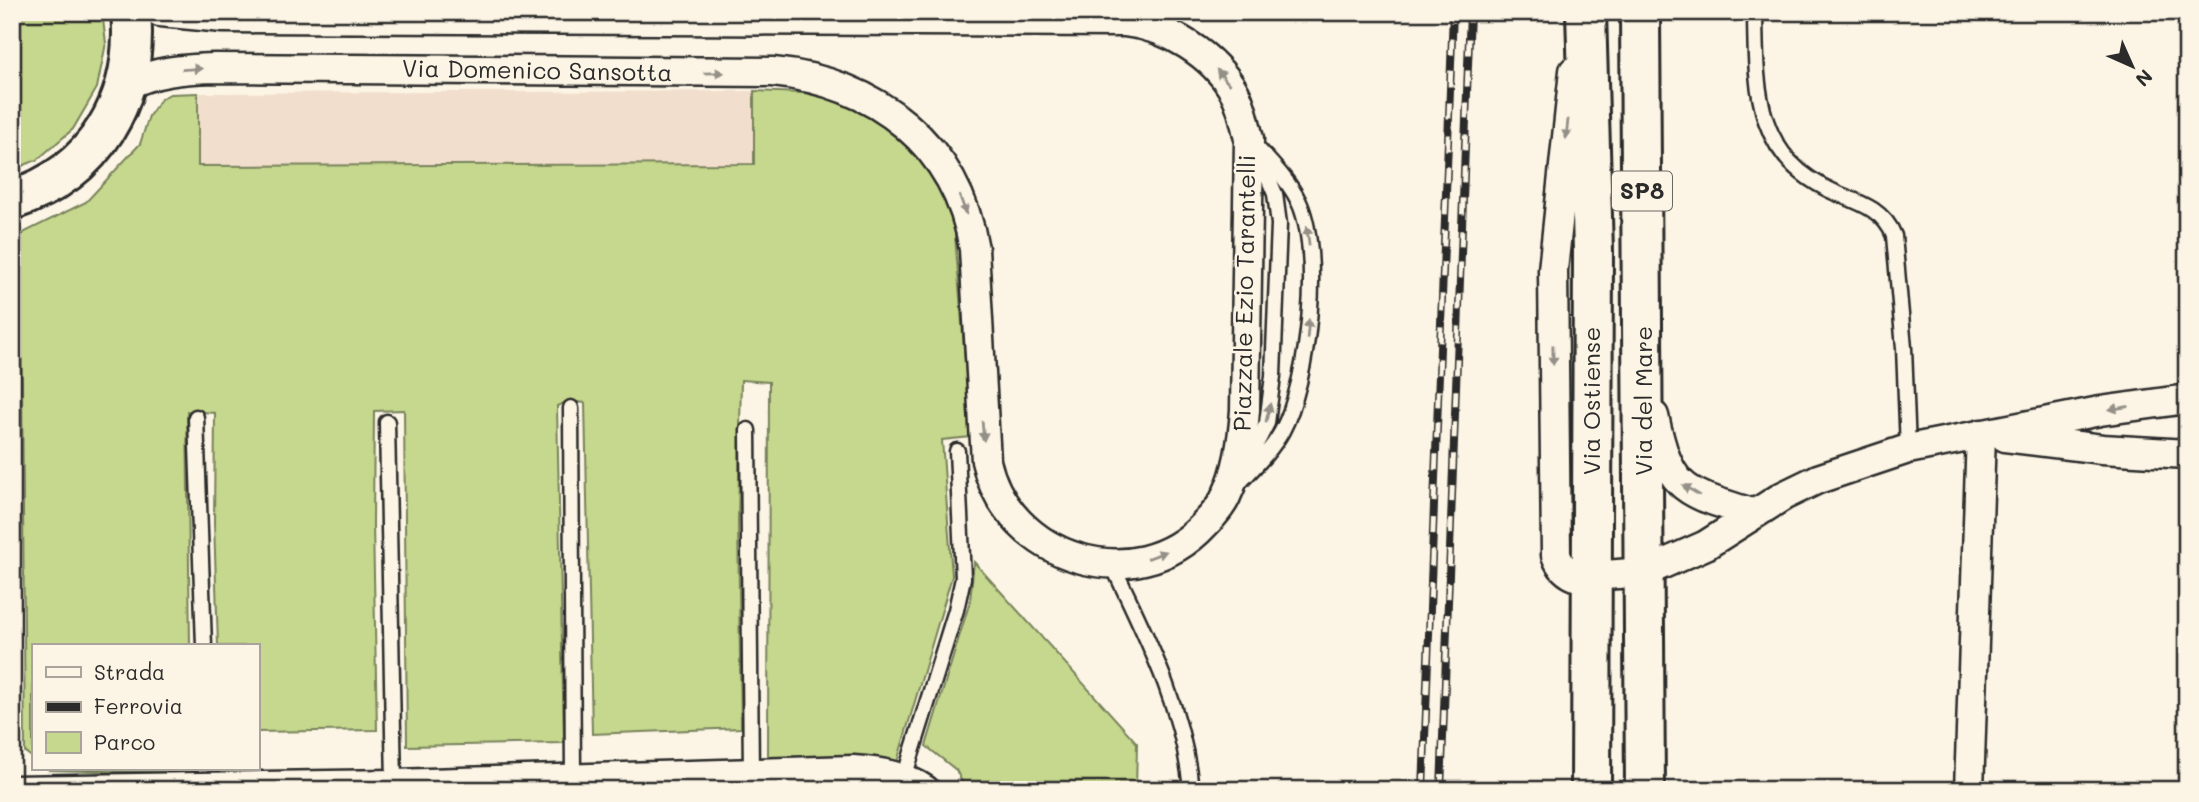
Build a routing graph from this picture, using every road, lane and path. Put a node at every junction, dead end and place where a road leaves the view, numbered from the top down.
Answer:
1 (131, 12) edge
2 (160, 12) edge
3 (1584, 12) edge
4 (1640, 12) edge
5 (1755, 12) edge
6 (994, 17) edge
7 (127, 85) junction
8 (1249, 139) junction
9 (928, 147) joint
10 (12, 200) edge
11 (1643, 370) junction
12 (2187, 399) edge
13 (571, 408) dead end
14 (196, 417) dead end
15 (387, 422) dead end
16 (748, 430) dead end
17 (1981, 434) junction
18 (1908, 449) junction
19 (957, 452) dead end
20 (2187, 454) edge
21 (1227, 495) junction
22 (1755, 514) junction
23 (1112, 564) junction
24 (1645, 572) junction
25 (1592, 576) junction
26 (204, 644) edge
27 (751, 774) junction
28 (209, 777) edge
29 (573, 779) junction
30 (394, 784) junction
31 (915, 784) edge
32 (12, 790) edge
33 (1191, 790) edge
34 (1591, 790) edge
35 (1645, 790) edge
36 (1969, 790) edge

1 - 7 main road
2 - 6 street, Via Domenico Sansotta
3 - 25 main road, Via Ostiense
4 - 11 main road, Via del Mare / SP8
5 - 18 lane
8 -> 6 street, Piazzale Ezio Tarantelli
7 -> 9 street, Via Domenico Sansotta
7 - 10 main road
8 - 21 street, Piazzale Ezio Tarantelli
21 -> 8 lane
9 -> 23 street, Piazzale Ezio Tarantelli
22 -> 11 street
11 - 24 main road, Via del Mare / SP8
12 -> 17 street
13 - 29 lane
14 - 26 lane
15 - 30 lane
16 - 27 lane
17 - 18 street
17 - 20 street
17 - 36 street
18 - 22 street
19 - 31 lane
23 -> 21 street, Piazzale Ezio Tarantelli
22 - 24 street
23 - 33 lane
24 - 25 street
24 - 35 main road, Via del Mare / SP8
25 - 34 main road, Via Ostiense
27 - 29 street
27 - 31 street
28 - 30 street
28 - 32 street
29 - 30 street

